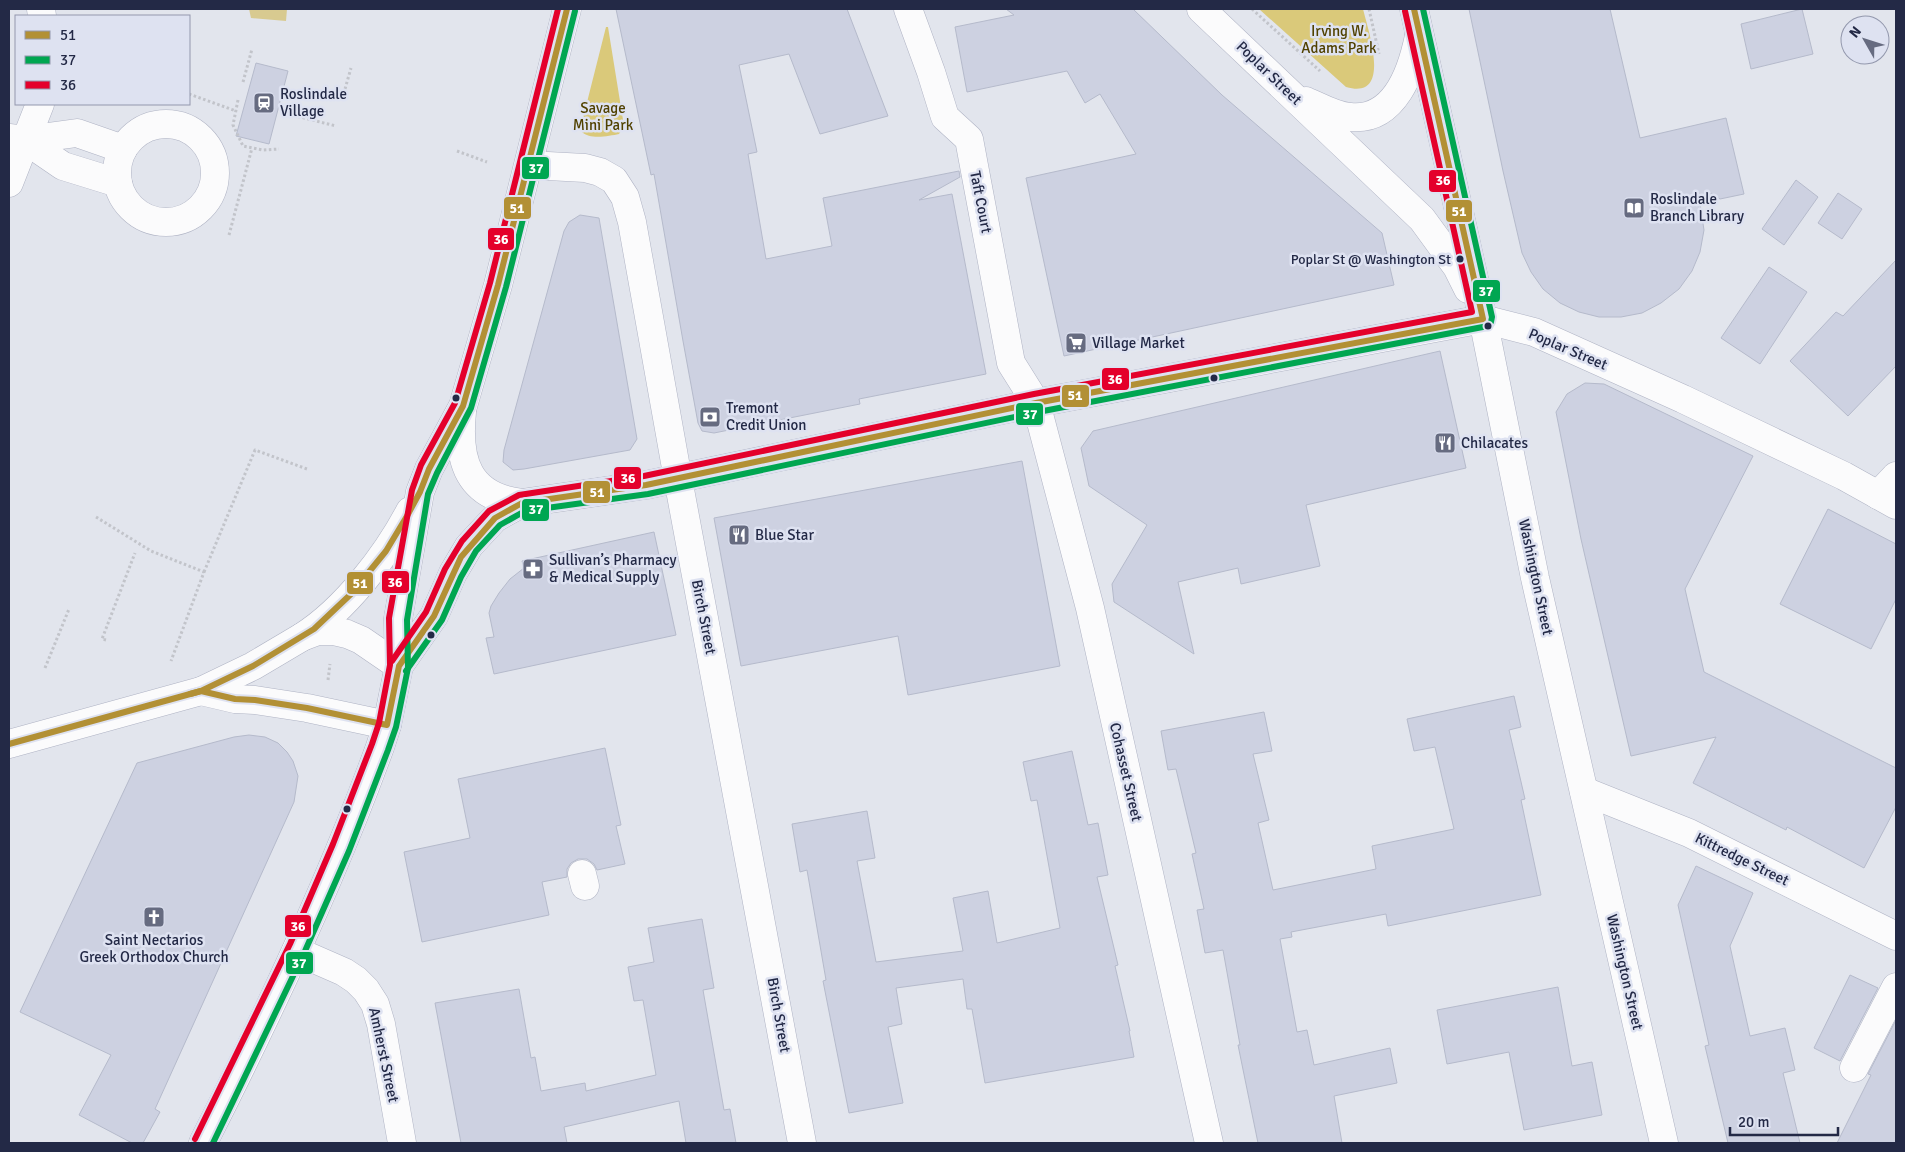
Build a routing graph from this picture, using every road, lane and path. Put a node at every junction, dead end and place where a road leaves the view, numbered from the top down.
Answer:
1 (567, 9) edge
2 (908, 9) edge
3 (1201, 9) edge
4 (1252, 9) edge
5 (1369, 9) edge
6 (1417, 20) edge
7 (252, 49) dead end
8 (1380, 60) dead end
9 (351, 68) dead end
10 (1324, 74) dead end
11 (243, 82) dead end
12 (345, 89) dead end
13 (190, 94) edge
14 (1293, 96) junction
15 (238, 100) dead end
16 (39, 105) edge
17 (236, 111) junction
18 (288, 114) dead end
19 (336, 126) dead end
20 (17, 139) edge
21 (123, 148) junction
22 (252, 148) junction
23 (279, 149) dead end
24 (457, 151) dead end
25 (487, 162) dead end
26 (529, 165) junction
27 (118, 182) junction
28 (9, 183) edge
29 (229, 235) dead end
30 (1483, 319) junction
31 (1036, 403) junction
32 (463, 406) junction
33 (307, 469) dead end
34 (678, 478) junction
35 (420, 492) junction
36 (1890, 492) edge
37 (522, 503) junction
38 (96, 517) dead end
39 (135, 553) dead end
40 (204, 572) junction
41 (69, 609) dead end
42 (302, 637) junction
43 (106, 640) dead end
44 (171, 661) dead end
45 (398, 666) junction
46 (45, 668) dead end
47 (201, 691) junction
48 (387, 725) junction
49 (9, 744) edge
50 (1584, 791) junction
51 (1896, 936) edge
52 (296, 951) junction
53 (1896, 987) edge
54 (1854, 1068) dead end
55 (203, 1143) edge
56 (402, 1143) edge
57 (802, 1143) edge
58 (1209, 1143) edge
59 (1664, 1143) edge

1 - 26 main road
2 - 31 main road, Taft Court
3 - 14 main road, Poplar Street
4 - 10 path
5 - 8 path
6 - 14 main road
6 - 30 main road, Washington Street
7 - 11 path
9 - 12 path
13 - 17 path
14 - 30 main road, Poplar Street
15 - 17 path
16 - 20 main road
17 - 22 path
18 - 19 path
20 - 21 main road
20 - 27 main road
20 - 28 main road
21 - 27 main road
21 - 27 main road
22 - 23 path
22 - 29 path
24 - 25 path
26 - 32 main road
26 - 34 main road, Birch Street
30 - 31 main road
30 - 36 main road, Poplar Street
30 - 50 main road, Washington Street
31 - 34 main road
31 - 58 main road, Cohasset Street
32 - 35 main road
32 - 37 main road
33 - 40 path
34 - 37 main road
34 - 57 main road, Birch Street
35 - 42 main road
35 - 45 main road
37 - 45 main road
38 - 40 path
39 - 43 path
40 - 44 path
41 - 46 path
42 - 45 main road
42 - 47 main road
45 - 48 main road
47 - 48 main road
47 - 49 main road
48 - 52 main road
50 - 51 main road, Kittredge Street
50 - 59 main road, Washington Street
52 - 55 main road
52 - 56 main road, Amherst Street
53 - 54 main road

